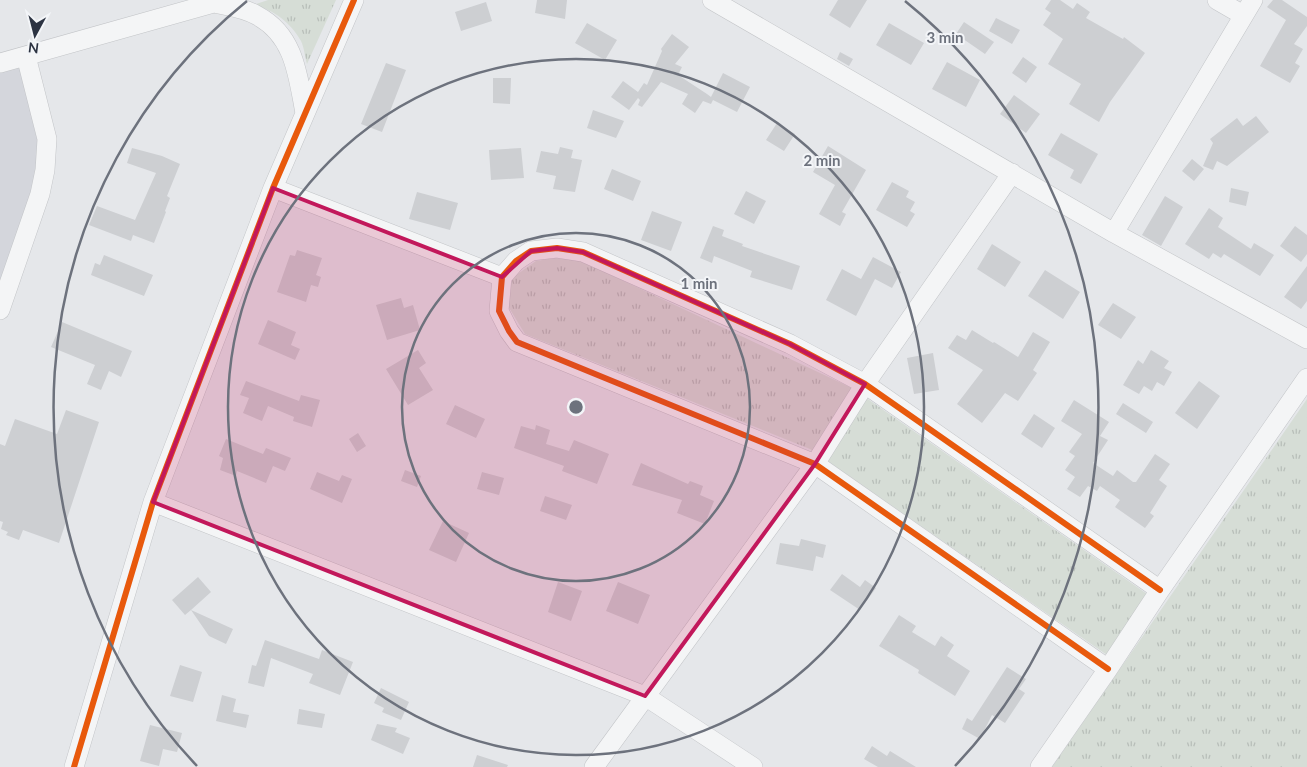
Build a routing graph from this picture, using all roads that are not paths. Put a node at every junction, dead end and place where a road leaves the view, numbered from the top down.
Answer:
1 (354, 0) edge
2 (712, 0) edge
3 (1217, 0) edge
4 (219, 1) edge
5 (1248, 8) edge
6 (26, 56) junction
7 (0, 63) edge
8 (305, 113) junction
9 (1012, 174) junction
10 (274, 188) junction
11 (1114, 233) junction
12 (502, 276) junction
13 (0, 310) edge
14 (1307, 339) edge
15 (1307, 378) edge
16 (865, 384) junction
17 (815, 464) junction
18 (154, 502) junction
19 (1160, 590) junction
20 (1108, 669) junction
21 (645, 696) junction
22 (74, 767) edge
23 (594, 767) edge
24 (753, 767) edge
25 (1040, 767) edge

1 - 8 street
2 - 9 street
3 - 5 street
4 - 6 street
4 - 8 street
5 - 11 street
6 - 7 street
6 - 13 street
8 - 10 street
9 - 11 street
9 - 16 street
10 - 12 street
10 - 18 street
11 - 14 street
12 - 16 street
12 - 17 street
15 - 19 street
16 - 17 street
16 - 19 street
17 - 20 street
17 - 21 street
18 - 21 street
18 - 22 street
19 - 20 street
20 - 25 street
21 - 23 street
21 - 24 street

